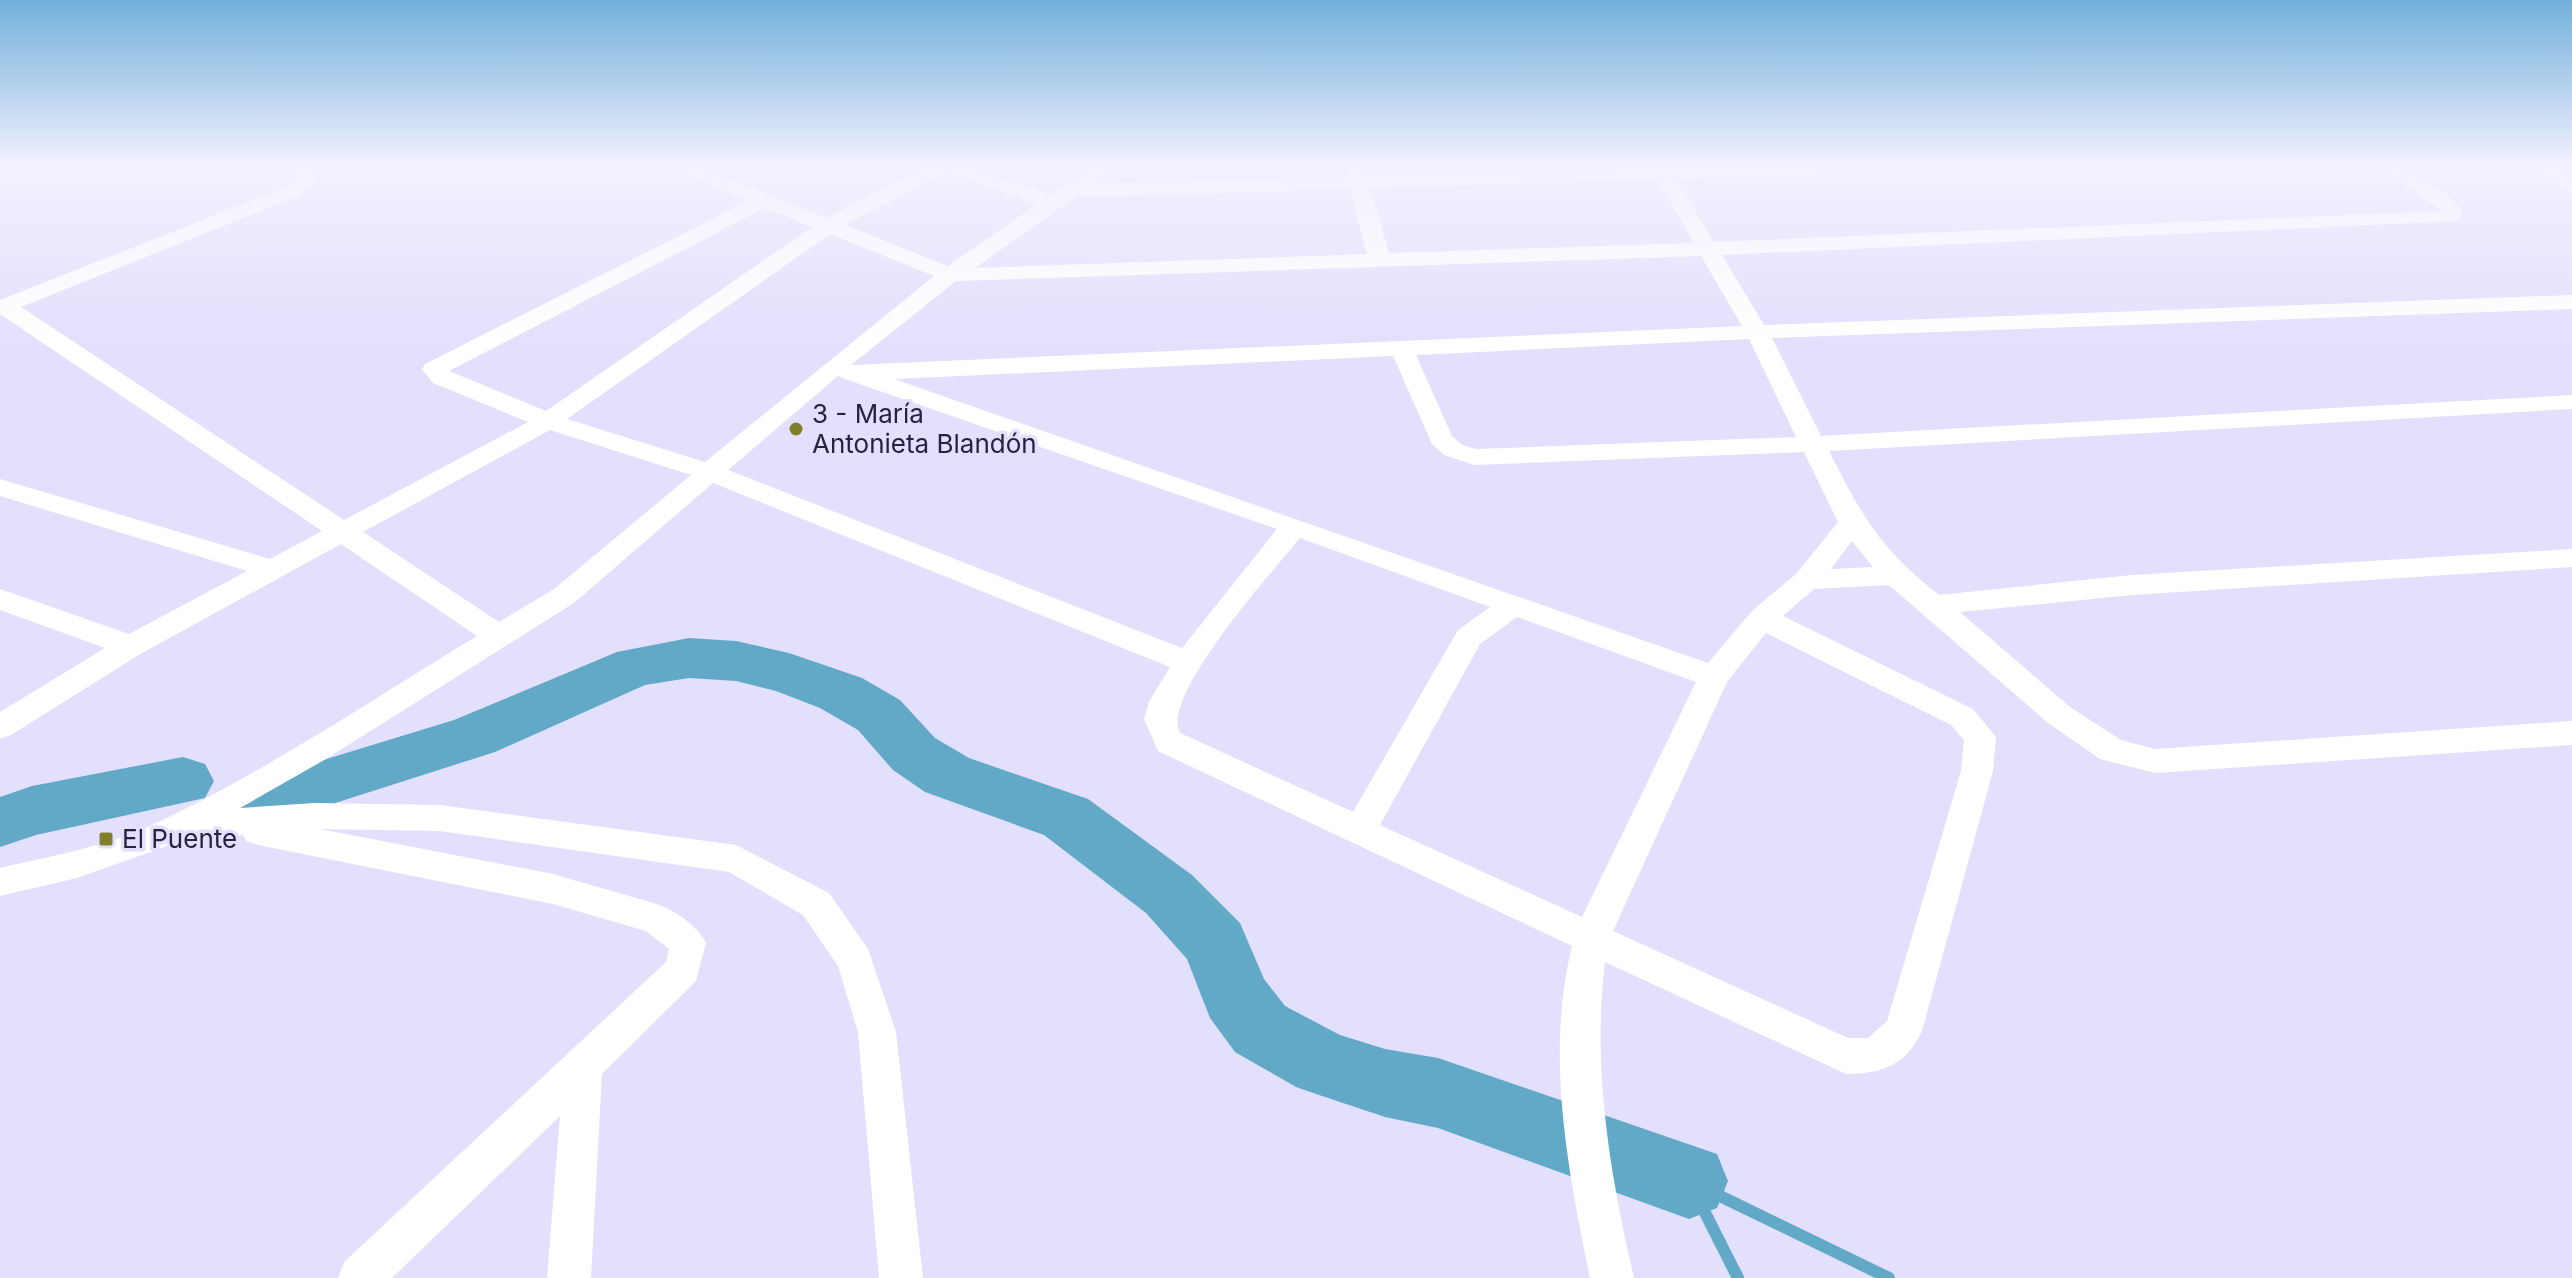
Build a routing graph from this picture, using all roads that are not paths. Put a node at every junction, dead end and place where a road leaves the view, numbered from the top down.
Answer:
1 (208, 225) edge
2 (717, 225) edge
3 (820, 225) edge
4 (830, 225) edge
5 (1022, 225) edge
6 (1370, 225) edge
7 (1694, 225) edge
8 (2274, 225) edge
9 (826, 227) junction
10 (1708, 249) junction
11 (1379, 257) junction
12 (950, 275) junction
13 (2572, 302) edge
14 (2, 306) edge
15 (1757, 332) junction
16 (1401, 347) junction
17 (844, 371) junction
18 (2572, 402) edge
19 (548, 421) junction
20 (1816, 444) junction
21 (709, 472) junction
22 (0, 487) edge
23 (1852, 523) junction
24 (1295, 526) junction
25 (341, 532) junction
26 (2572, 558) edge
27 (272, 569) junction
28 (1895, 575) junction
29 (1807, 580) junction
30 (1458, 585) junction
31 (0, 599) edge
32 (1933, 605) junction
33 (1512, 606) junction
34 (1762, 618) junction
35 (500, 637) junction
36 (1469, 637) junction
37 (131, 646) junction
38 (1187, 662) junction
39 (1714, 677) junction
40 (0, 727) edge
41 (2572, 733) edge
42 (221, 823) junction
43 (1360, 830) junction
44 (162, 836) junction
45 (0, 882) edge
46 (1594, 938) junction
47 (583, 1067) junction
48 (360, 1278) edge
49 (569, 1278) edge
50 (901, 1278) edge
51 (1612, 1278) edge

1 - 14 street
2 - 19 street
3 - 9 street
4 - 9 street
5 - 12 street
6 - 11 street
7 - 10 street
8 - 10 street
9 - 12 street
9 - 19 street
10 - 11 street
10 - 15 street
11 - 12 street
12 - 17 street
13 - 15 street
14 - 25 street
15 - 16 street
15 - 20 street
16 - 17 street
16 - 20 street
17 - 21 street
17 - 24 street
18 - 20 street
19 - 21 street
19 - 25 street
20 - 23 street
21 - 35 street
21 - 38 street
22 - 27 street
23 - 28 street
23 - 29 street
24 - 30 street
24 - 38 street
25 - 27 street
25 - 35 street
26 - 32 street
27 - 37 street
28 - 29 street
28 - 32 street
29 - 34 street
30 - 33 street
30 - 36 street
31 - 37 street
32 - 41 street
33 - 36 street
33 - 39 street
34 - 39 street
34 - 46 street
35 - 44 street
36 - 43 street
37 - 40 street
38 - 43 street
39 - 46 street
42 - 44 street
42 - 47 street
42 - 50 street
43 - 46 street
44 - 45 street
46 - 51 street
47 - 48 street
47 - 49 street

